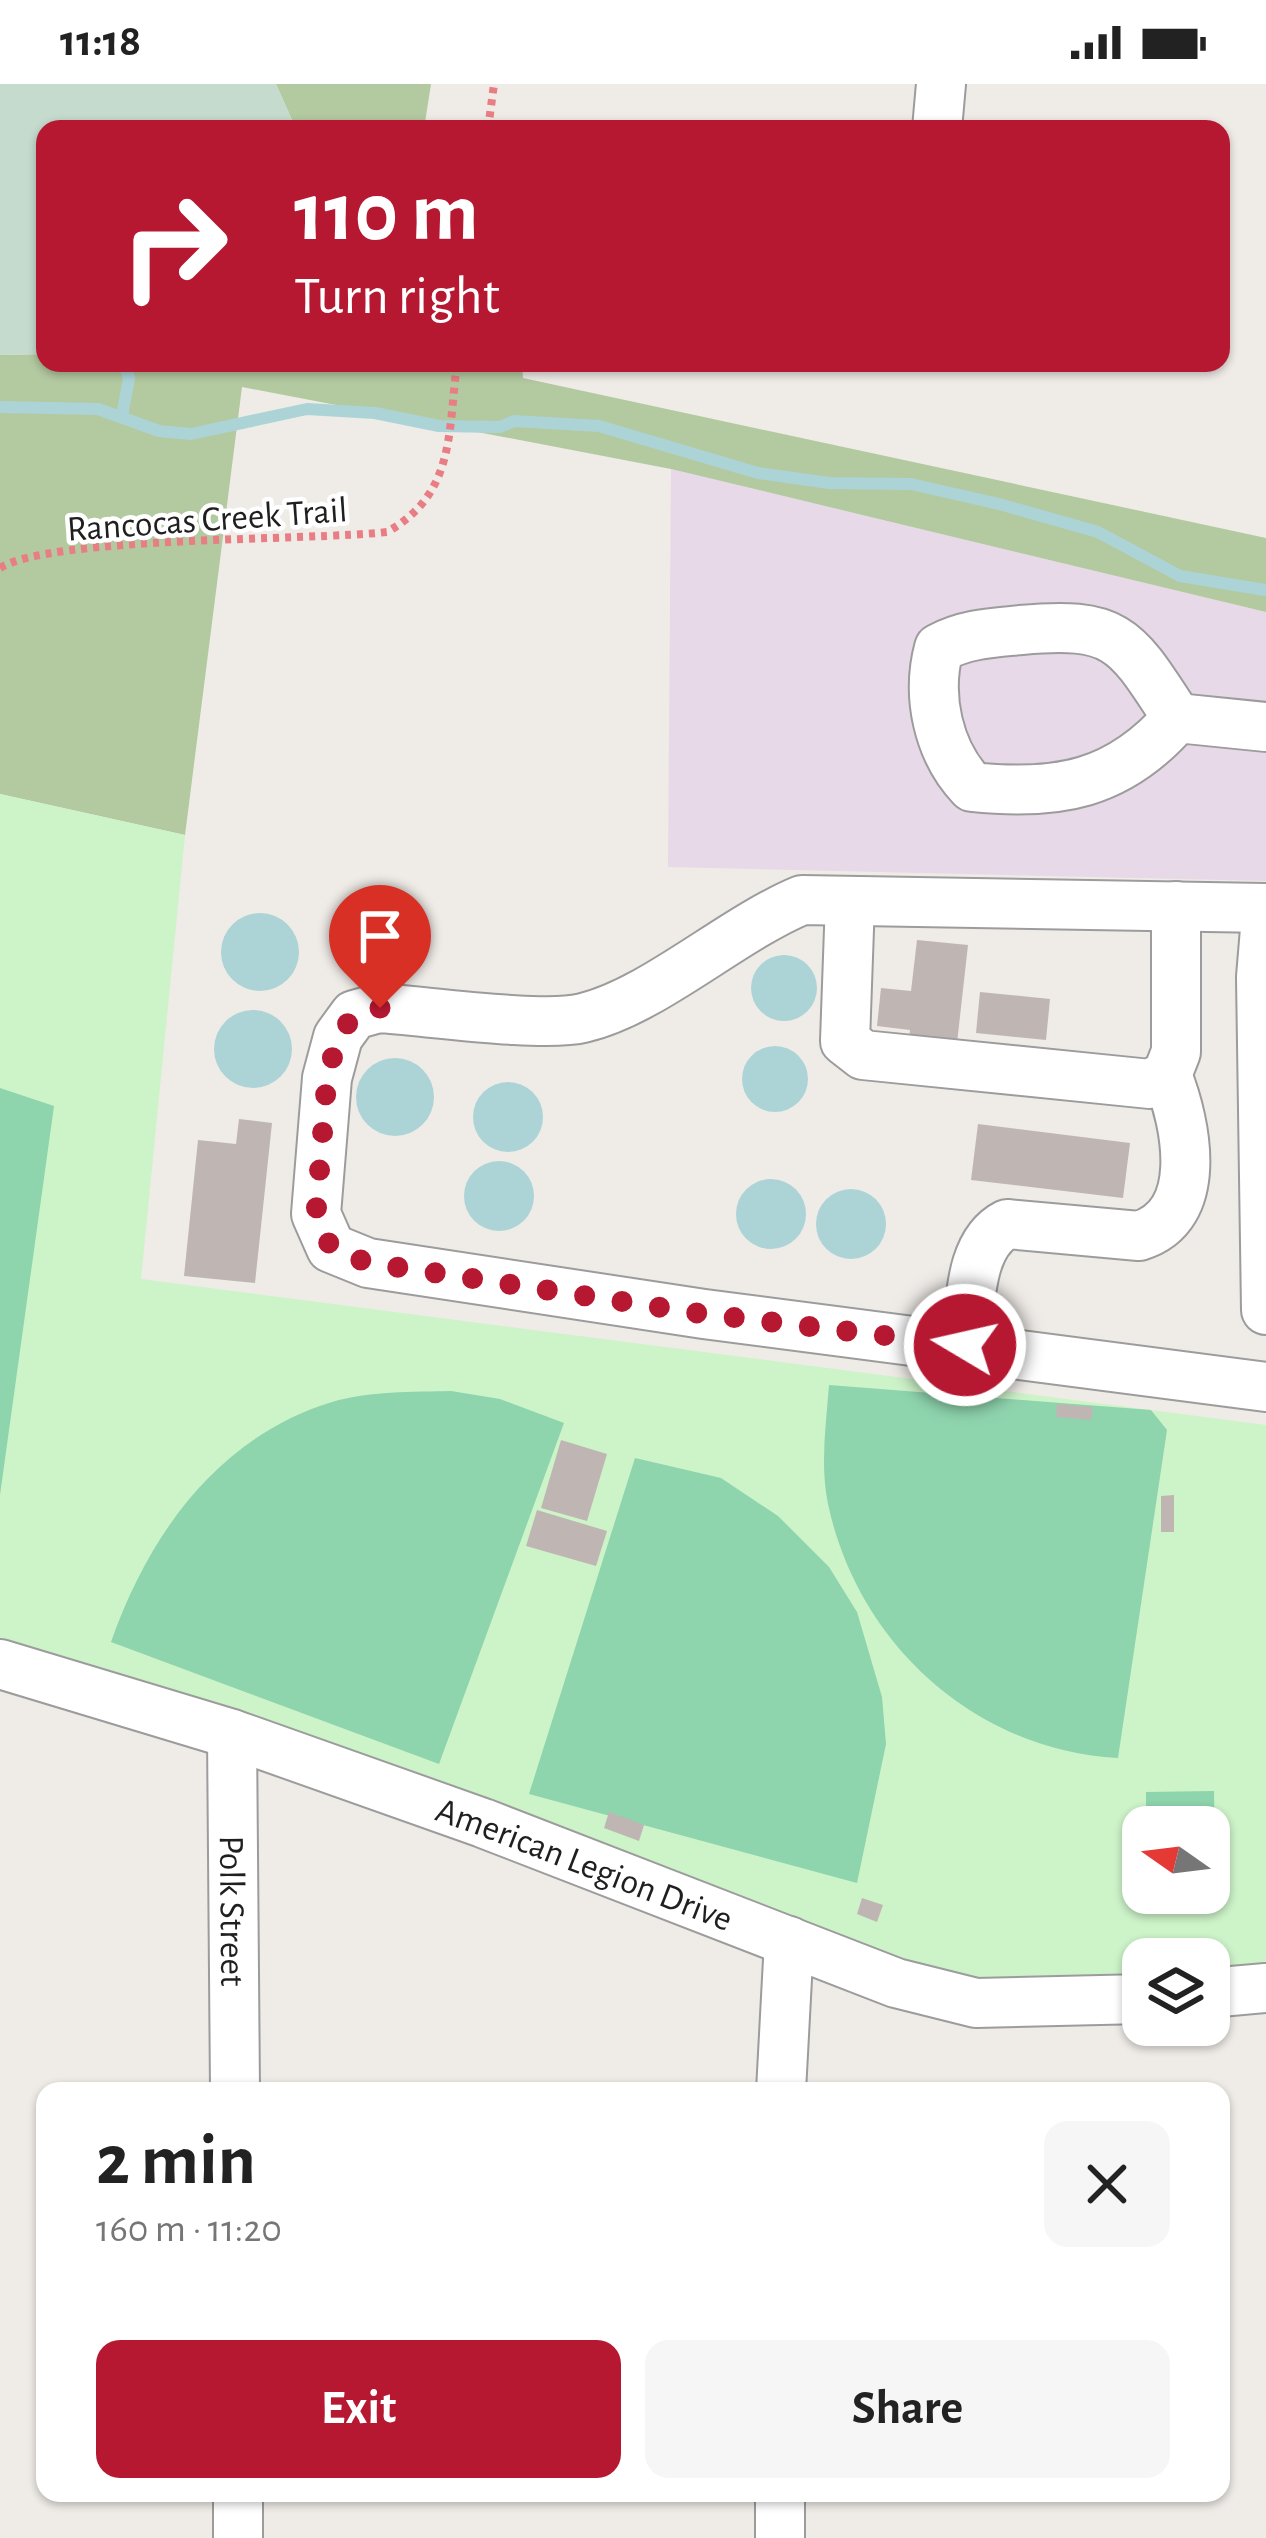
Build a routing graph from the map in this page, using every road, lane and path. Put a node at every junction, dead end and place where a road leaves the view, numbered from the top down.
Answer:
1 (494, 84) edge
2 (941, 84) edge
3 (489, 120) edge
4 (938, 120) edge
5 (457, 372) edge
6 (0, 568) edge
7 (1177, 718) junction
8 (1266, 727) edge
9 (850, 901) junction
10 (1176, 906) junction
11 (1266, 908) edge
12 (1266, 917) edge
13 (1167, 1075) junction
14 (1266, 1310) edge
15 (965, 1345) junction
16 (1266, 1387) edge
17 (17, 1668) edge
18 (232, 1734) junction
19 (789, 1941) junction
20 (1266, 1988) edge
21 (1230, 1991) edge
22 (1122, 2000) edge
23 (235, 2082) edge
24 (782, 2082) edge
25 (238, 2502) edge
26 (780, 2502) edge
27 (238, 2538) edge
28 (780, 2538) edge

1 - 3 path
2 - 4 street
5 - 6 path, Rancocas Creek Trail
7 - 7 street
7 - 8 street
9 - 10 street
9 - 13 street
9 - 15 street
10 - 11 street
10 - 13 street
12 - 14 street
13 - 15 street
15 - 16 street
17 - 18 street, American Legion Drive
18 - 19 street, American Legion Drive
18 - 23 street, Polk Street
19 - 22 street, American Legion Drive
19 - 24 street
20 - 21 street
25 - 27 street
26 - 28 street

